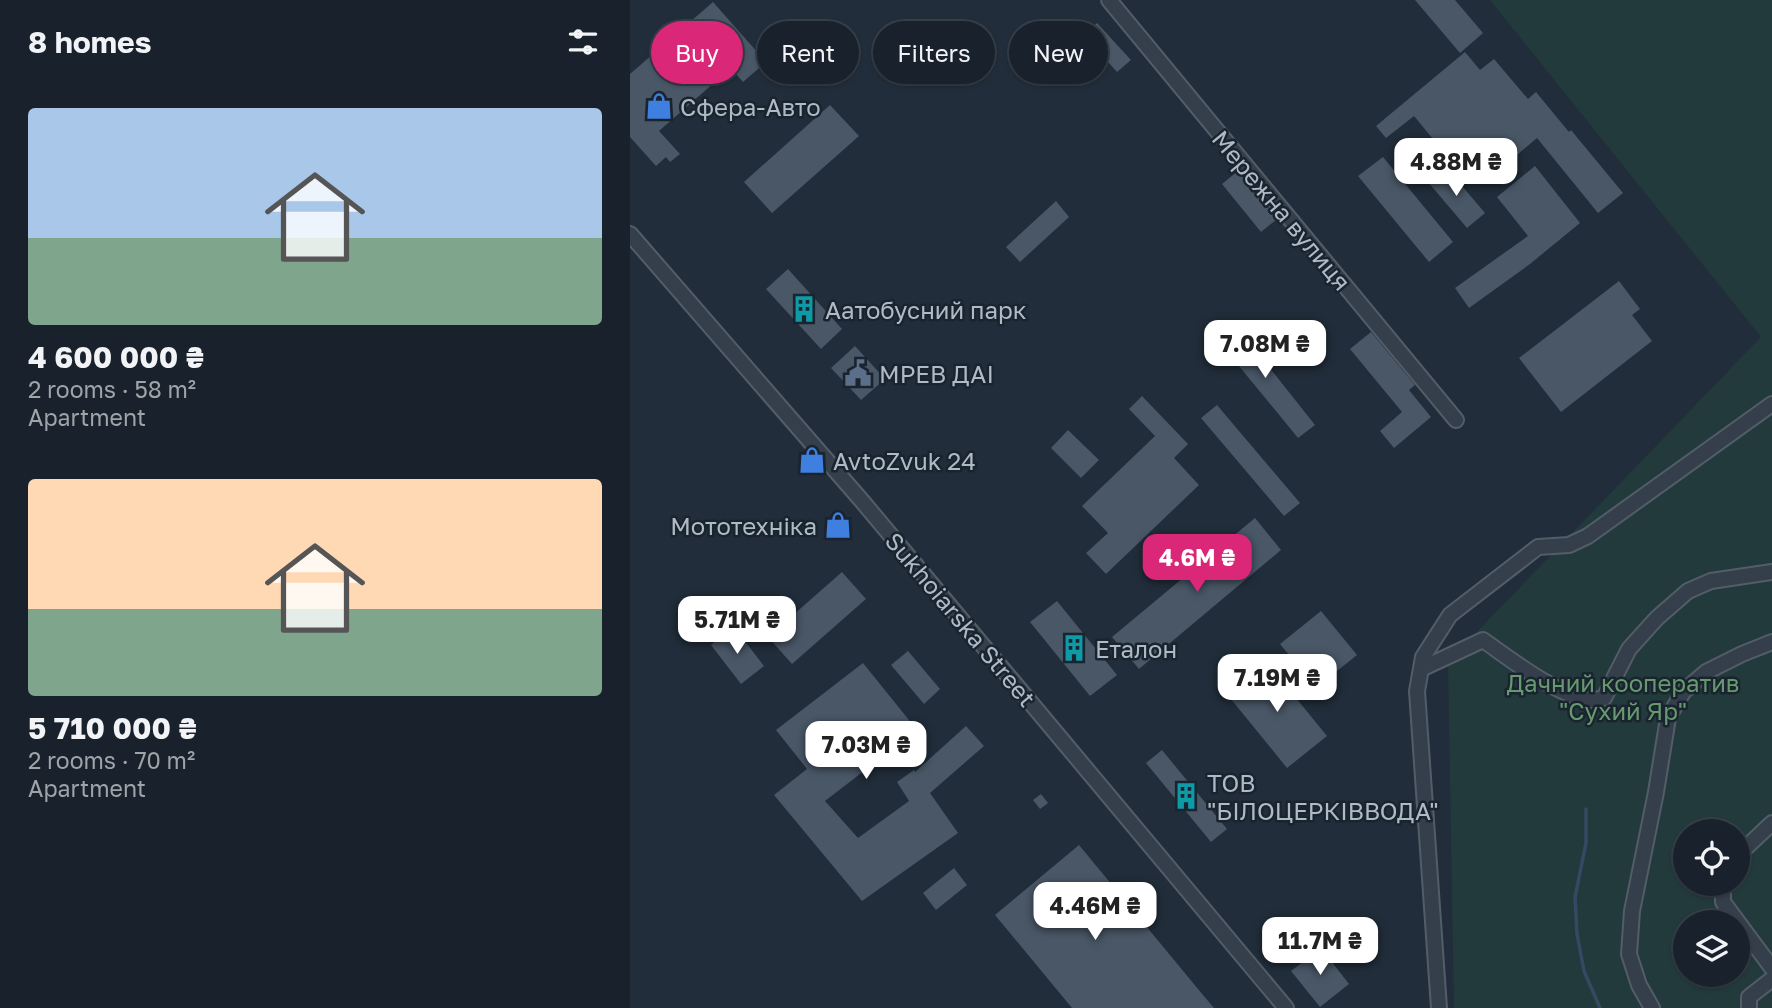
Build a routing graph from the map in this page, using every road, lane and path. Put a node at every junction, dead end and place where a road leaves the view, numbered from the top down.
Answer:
1 (1109, 0) edge
2 (630, 234) edge
3 (1772, 404) edge
4 (1456, 420) dead end
5 (1772, 572) edge
6 (1772, 642) edge
7 (1421, 669) junction
8 (1772, 823) edge
9 (1750, 844) edge
10 (1723, 896) edge
11 (1772, 968) edge
12 (1772, 979) edge
13 (1286, 1008) edge
14 (1439, 1008) edge
15 (1652, 1008) edge
16 (1749, 1008) edge

1 - 4 street, Мережна вулиця
2 - 13 street, Sukhoiarska Street
3 - 7 street
5 - 7 street
6 - 15 street
7 - 14 street
8 - 9 street
10 - 11 street
12 - 16 street

